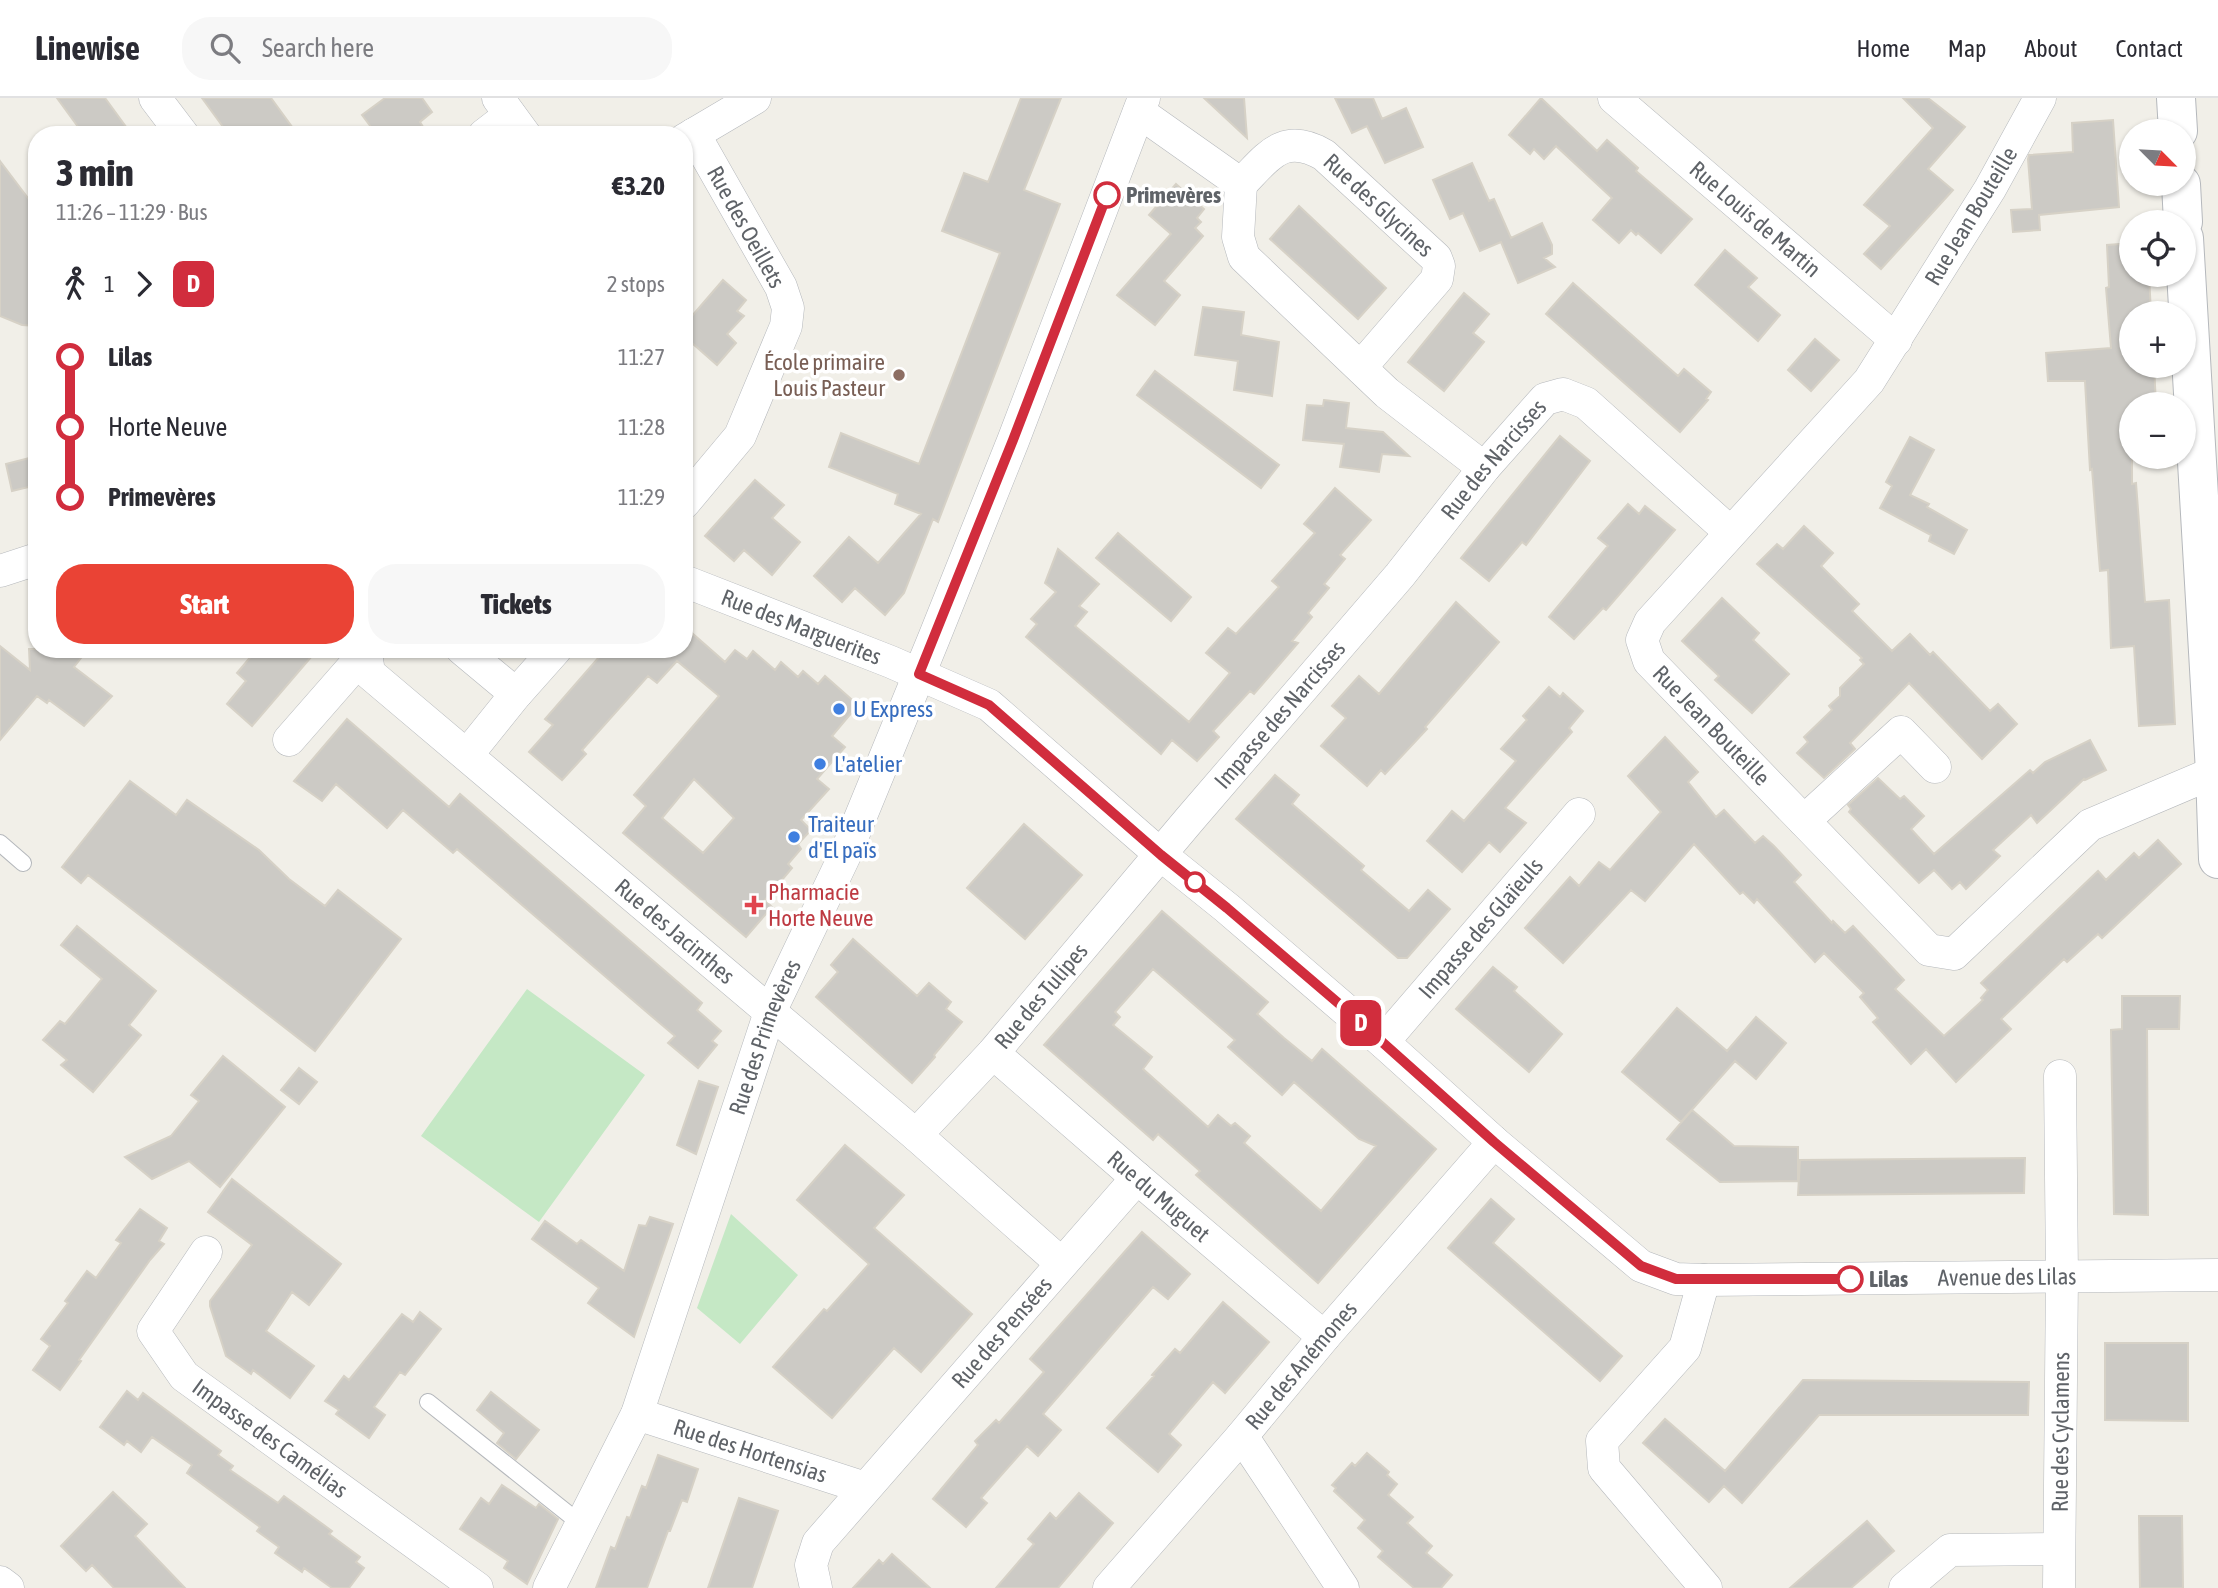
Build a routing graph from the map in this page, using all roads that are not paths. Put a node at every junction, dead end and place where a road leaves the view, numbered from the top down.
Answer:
1 (155, 98) edge
2 (755, 98) edge
3 (1614, 98) edge
4 (2040, 98) edge
5 (2176, 98) edge
6 (1142, 105) edge
7 (2177, 119) edge
8 (176, 126) edge
9 (693, 135) edge
10 (693, 144) edge
11 (1241, 184) junction
12 (2187, 287) edge
13 (1896, 340) junction
14 (1361, 367) junction
15 (1484, 468) junction
16 (693, 492) edge
17 (1730, 532) junction
18 (28, 562) edge
19 (0, 571) edge
20 (1400, 575) joint
21 (693, 585) edge
22 (360, 658) edge
23 (368, 658) edge
24 (473, 658) edge
25 (548, 658) edge
26 (919, 674) junction
27 (516, 694) junction
28 (289, 740) dead end
29 (467, 755) junction
30 (1935, 767) dead end
31 (2215, 772) junction
32 (1578, 814) dead end
33 (1804, 821) junction
34 (0, 844) edge
35 (1161, 855) junction
36 (2218, 859) edge
37 (23, 863) dead end
38 (770, 1012) junction
39 (1383, 1042) junction
40 (993, 1053) junction
41 (2060, 1076) dead end
42 (916, 1135) junction
43 (1494, 1142) junction
44 (1137, 1178) junction
45 (206, 1252) dead end
46 (1061, 1263) junction
47 (2218, 1275) edge
48 (2062, 1276) junction
49 (1704, 1280) junction
50 (1324, 1337) junction
51 (428, 1402) dead end
52 (637, 1413) junction
53 (1242, 1436) junction
54 (865, 1488) junction
55 (581, 1524) junction
56 (2058, 1549) junction
57 (0, 1582) edge
58 (8, 1588) edge
59 (477, 1588) edge
60 (549, 1588) edge
61 (816, 1588) edge
62 (1109, 1588) edge
63 (1343, 1588) edge
64 (1706, 1588) edge
65 (1905, 1588) edge
66 (2059, 1588) edge

1 - 8 street
2 - 9 street
3 - 13 street, Rue Louis de Martin
4 - 13 street, Rue Jean Bouteille
5 - 7 street
6 - 11 street
6 - 26 street, Rue des Primevères
10 - 16 street, Rue des Oeillets
11 - 14 street
11 - 14 street, Rue des Glycines
12 - 31 street
13 - 17 street, Rue Jean Bouteille
14 - 15 street
15 - 17 street, Rue des Narcisses
15 - 20 street, Rue des Narcisses
17 - 33 street, Rue Jean Bouteille
18 - 19 street
20 - 35 street, Impasse des Narcisses
21 - 26 street, Rue des Marguerites
22 - 28 street
23 - 29 street, Rue des Jacinthes
24 - 27 street
25 - 27 street
26 - 35 street, Avenue des Lilas
26 - 38 street, Rue des Primevères
27 - 29 street
29 - 38 street, Rue des Jacinthes
30 - 33 street
31 - 33 street, Rue Jean Bouteille
31 - 36 street
32 - 39 street, Impasse des Glaïeuls
34 - 37 lane
35 - 39 street, Avenue des Lilas
35 - 40 street, Rue des Tulipes
38 - 42 street, Rue des Jacinthes
38 - 52 street, Rue des Primevères
39 - 43 street, Avenue des Lilas
40 - 42 street, Rue des Tulipes
40 - 44 street, Rue du Muguet
41 - 48 street, Rue des Cyclamens
42 - 46 street, Rue des Jacinthes
43 - 49 street, Avenue des Lilas
43 - 50 street, Rue des Anémones
44 - 46 street, Rue des Pensées
44 - 50 street, Rue du Muguet
45 - 59 street, Impasse des Camélias
46 - 54 street, Rue des Pensées
47 - 48 street, Avenue des Lilas
48 - 49 street, Avenue des Lilas
48 - 56 street, Rue des Cyclamens
49 - 64 street
50 - 53 street, Rue des Anémones
51 - 55 lane
52 - 54 street, Rue des Hortensias
52 - 55 street, Rue des Primevères
53 - 62 street, Rue des Anémones
53 - 63 street
54 - 61 street, Rue des Pensées
55 - 60 street, Rue des Primevères
56 - 65 street
56 - 66 street, Rue des Cyclamens
57 - 58 street

